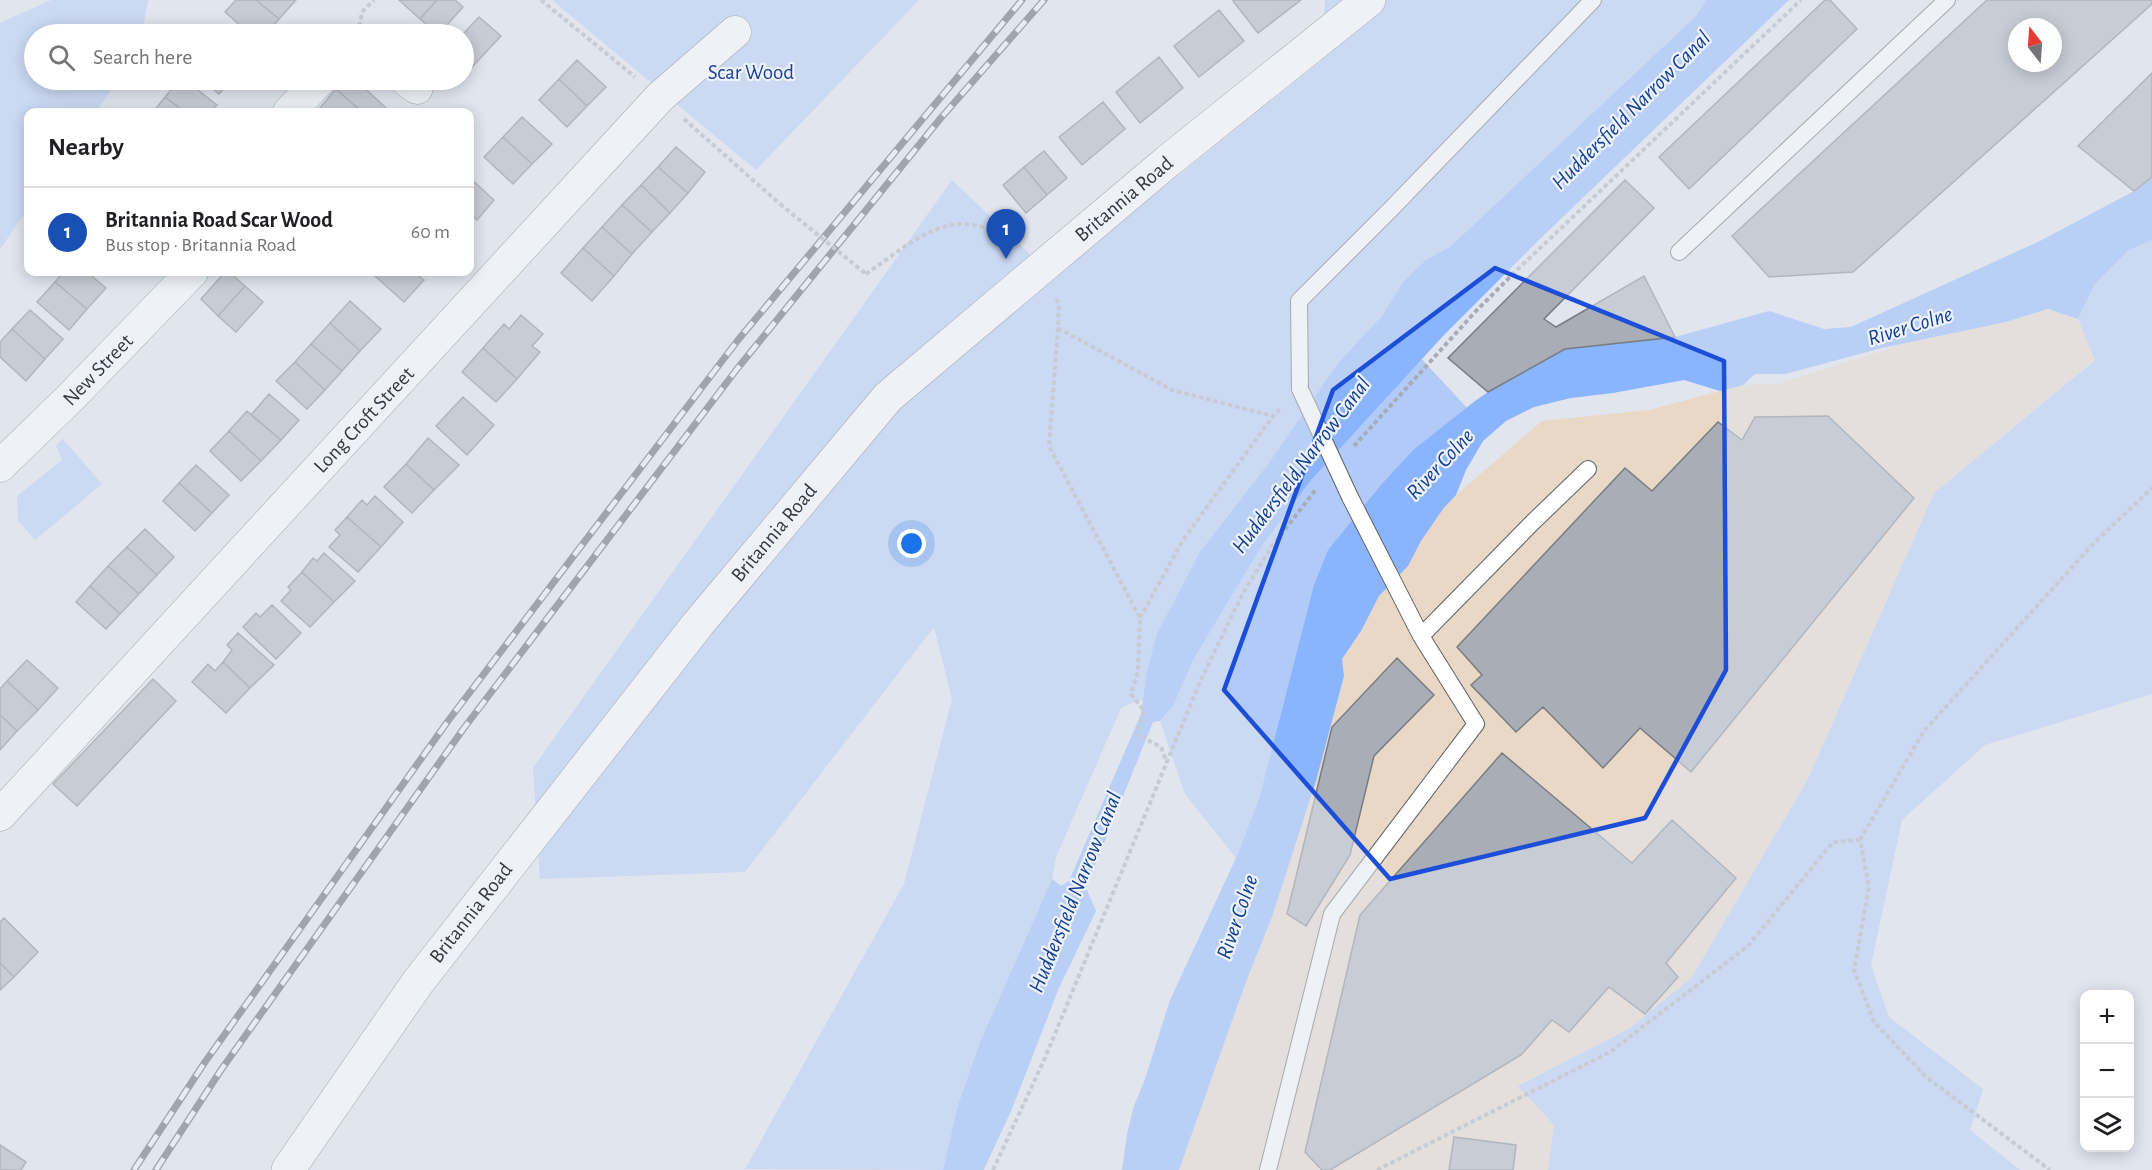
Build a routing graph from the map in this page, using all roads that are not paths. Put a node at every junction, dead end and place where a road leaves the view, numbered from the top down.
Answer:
1 (1369, 0) edge
2 (1593, 0) edge
3 (1947, 0) edge
4 (735, 32) dead end
5 (310, 90) edge
6 (293, 108) edge
7 (1679, 252) dead end
8 (188, 276) edge
9 (0, 466) edge
10 (1588, 469) dead end
11 (1421, 636) junction
12 (0, 815) edge
13 (288, 1170) edge
14 (1268, 1170) edge

1 - 13 street, Britannia Road
2 - 11 lane, bridge
3 - 7 lane
4 - 12 street, Long Croft Street
5 - 6 street
8 - 9 street, New Street
10 - 11 lane
11 - 14 lane

